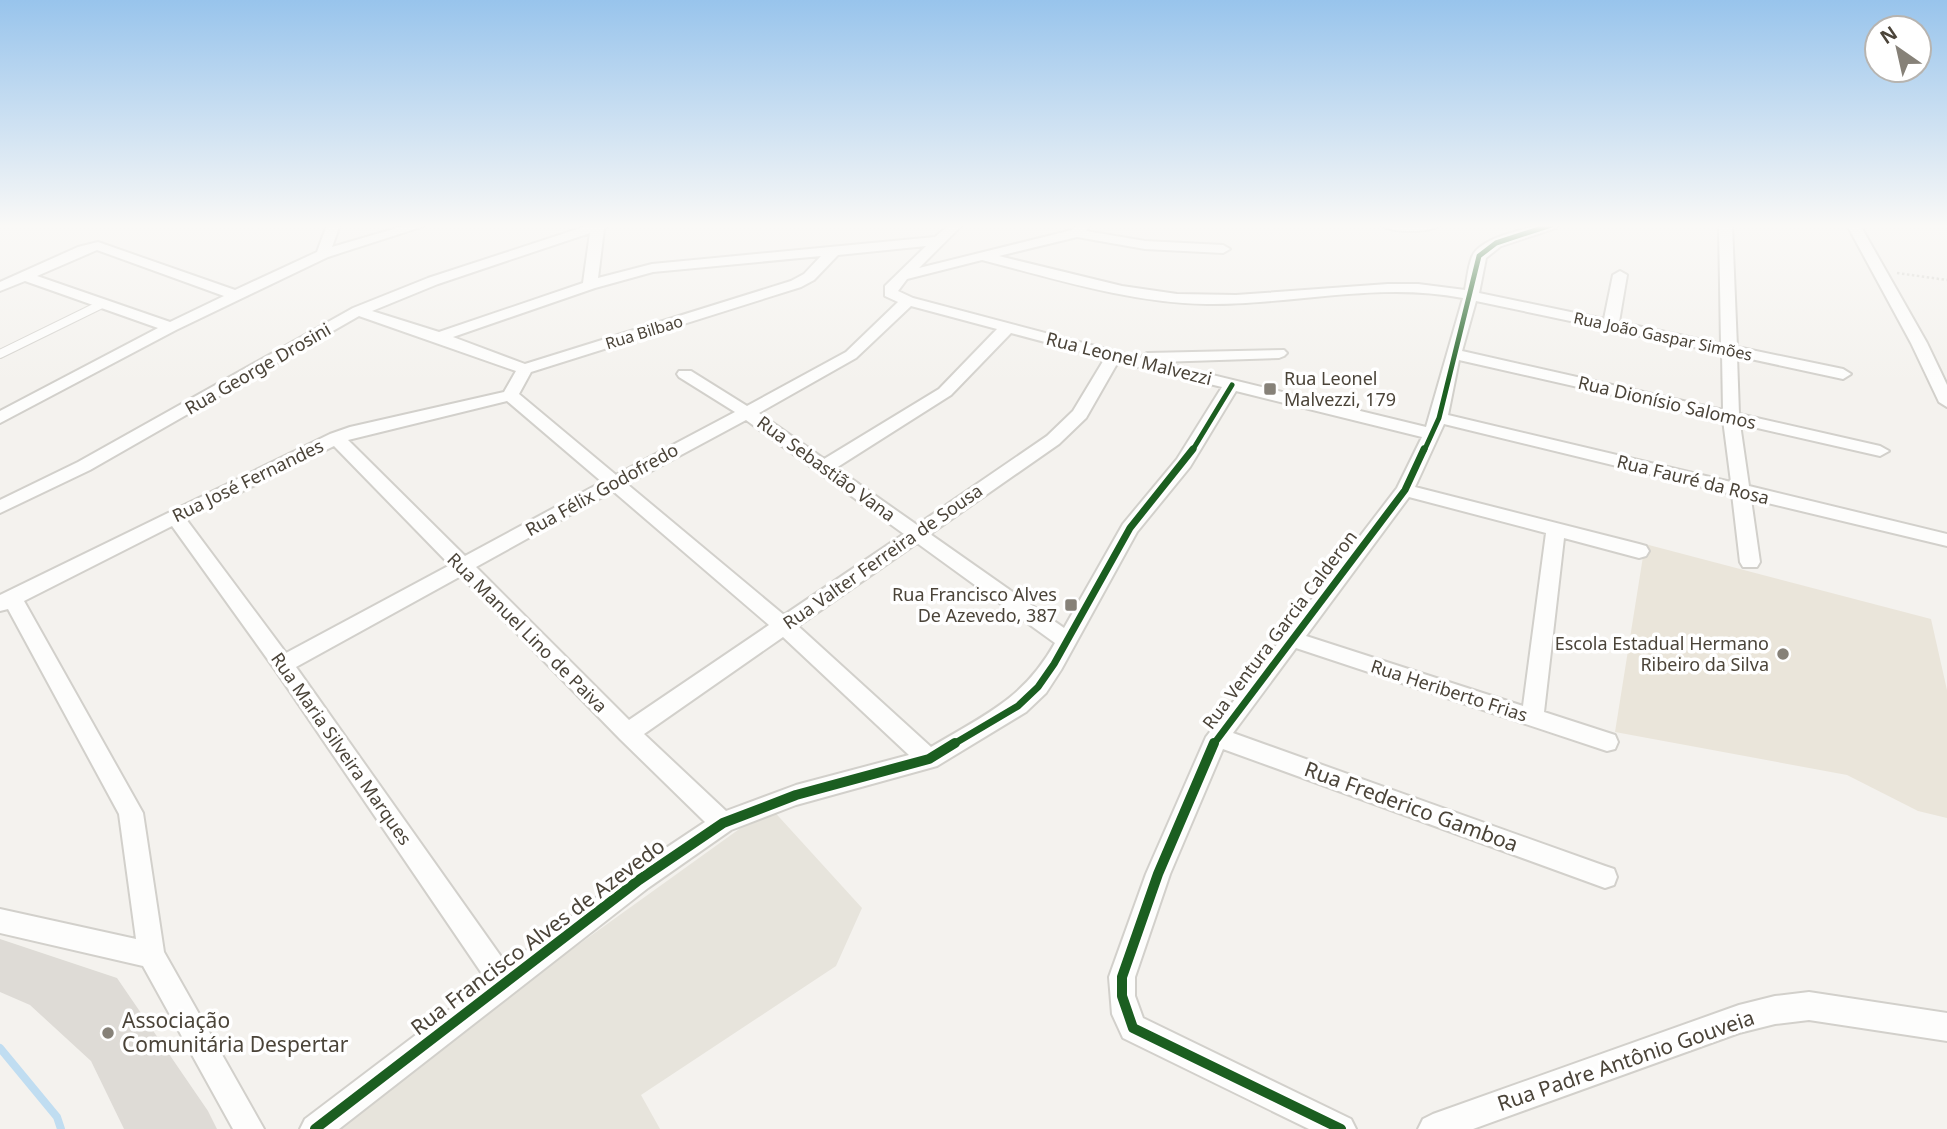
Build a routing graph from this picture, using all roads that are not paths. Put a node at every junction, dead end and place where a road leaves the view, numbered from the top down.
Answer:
1 (21, 278) edge
2 (30, 278) edge
3 (187, 278) edge
4 (272, 278) edge
5 (443, 278) edge
6 (591, 278) edge
7 (619, 278) edge
8 (806, 278) edge
9 (904, 278) edge
10 (1073, 278) edge
11 (1475, 278) edge
12 (1620, 278) edge
13 (1727, 278) edge
14 (1883, 278) edge
15 (590, 285) junction
16 (0, 287) edge
17 (235, 295) junction
18 (1471, 295) junction
19 (908, 300) junction
20 (102, 304) junction
21 (358, 311) junction
22 (1611, 324) junction
23 (172, 327) junction
24 (1007, 328) junction
25 (439, 337) junction
26 (1729, 350) junction
27 (1279, 353) dead end
28 (0, 354) edge
29 (1453, 354) junction
30 (1121, 358) junction
31 (525, 369) junction
32 (685, 374) dead end
33 (1843, 374) dead end
34 (1232, 385) junction
35 (510, 395) junction
36 (1947, 402) edge
37 (746, 412) junction
38 (0, 418) edge
39 (1731, 418) junction
40 (1436, 426) junction
41 (336, 438) junction
42 (1881, 451) dead end
43 (824, 467) junction
44 (614, 483) junction
45 (1405, 490) junction
46 (1743, 493) junction
47 (0, 508) edge
48 (175, 517) junction
49 (1556, 530) junction
50 (915, 533) junction
51 (1947, 540) edge
52 (1639, 551) dead end
53 (1750, 562) dead end
54 (461, 567) junction
55 (6, 601) edge
56 (784, 626) junction
57 (1292, 639) junction
58 (1068, 641) junction
59 (283, 665) junction
60 (1532, 718) junction
61 (628, 733) junction
62 (1217, 737) junction
63 (1607, 742) dead end
64 (929, 759) junction
65 (723, 823) junction
66 (1605, 877) dead end
67 (0, 921) edge
68 (150, 955) junction
69 (504, 983) junction
70 (1947, 1027) edge
71 (248, 1129) edge
72 (315, 1129) edge
73 (1341, 1129) edge
74 (1433, 1129) edge

1 - 16 street
2 - 20 street
3 - 17 street
4 - 17 street
5 - 21 street, Rua George Drosini
6 - 15 street
7 - 15 street
8 - 31 street, Rua Bilbao
9 - 19 street
10 - 18 street, Rua João Gaspar Simões
11 - 18 street, Rua Ventura Garcia Calderon
12 - 22 street
13 - 26 street
14 - 36 street
15 - 25 street
17 - 23 street
18 - 22 street, Rua João Gaspar Simões
18 - 29 street, Rua Ventura Garcia Calderon
19 - 24 street, Rua Leonel Malvezzi
19 - 37 street, Rua Félix Godofredo
20 - 23 street
20 - 28 lane
21 - 25 street
21 - 47 street, Rua George Drosini
22 - 26 street, Rua João Gaspar Simões
23 - 38 street
24 - 30 street, Rua Leonel Malvezzi
24 - 43 street
25 - 31 street
26 - 33 street, Rua João Gaspar Simões
26 - 39 street
27 - 30 street
29 - 39 street, Rua Dionísio Salomos
29 - 40 street, Rua Ventura Garcia Calderon
30 - 34 street, Rua Leonel Malvezzi
30 - 50 street, Rua Valter Ferreira de Sousa
31 - 35 street
32 - 37 street, Rua Sebastião Vana
34 - 40 street, Rua Leonel Malvezzi
34 - 58 street, Rua Francisco Alves de Azevedo
35 - 41 street, Rua José Fernandes
35 - 44 street
37 - 43 street, Rua Sebastião Vana
37 - 44 street, Rua Félix Godofredo
39 - 42 street, Rua Dionísio Salomos
39 - 46 street
40 - 45 street, Rua Ventura Garcia Calderon
40 - 46 street, Rua Fauré da Rosa
41 - 48 street, Rua José Fernandes
41 - 54 street, Rua Manuel Lino de Paiva
43 - 50 street, Rua Sebastião Vana
44 - 54 street, Rua Félix Godofredo
44 - 56 street
45 - 49 street
45 - 57 street, Rua Ventura Garcia Calderon
46 - 51 street, Rua Fauré da Rosa
46 - 53 street
48 - 55 street, Rua José Fernandes
48 - 59 street, Rua Maria Silveira Marques
49 - 52 street
49 - 60 street
50 - 56 street, Rua Valter Ferreira de Sousa
50 - 58 street, Rua Sebastião Vana
54 - 59 street, Rua Félix Godofredo
54 - 61 street, Rua Manuel Lino de Paiva
55 - 68 street
56 - 61 street, Rua Valter Ferreira de Sousa
56 - 64 street
57 - 60 street, Rua Heriberto Frias
57 - 62 street, Rua Ventura Garcia Calderon
58 - 64 street, Rua Francisco Alves de Azevedo
59 - 69 street, Rua Maria Silveira Marques
60 - 63 street, Rua Heriberto Frias
61 - 65 street, Rua Manuel Lino de Paiva
62 - 66 street, Rua Frederico Gamboa
62 - 73 street, Rua Ventura Garcia Calderon
64 - 65 street, Rua Francisco Alves de Azevedo
65 - 69 street, Rua Francisco Alves de Azevedo
67 - 68 street
68 - 71 street
69 - 72 street, Rua Francisco Alves de Azevedo
70 - 74 street, Rua Padre Antônio Gouveia

